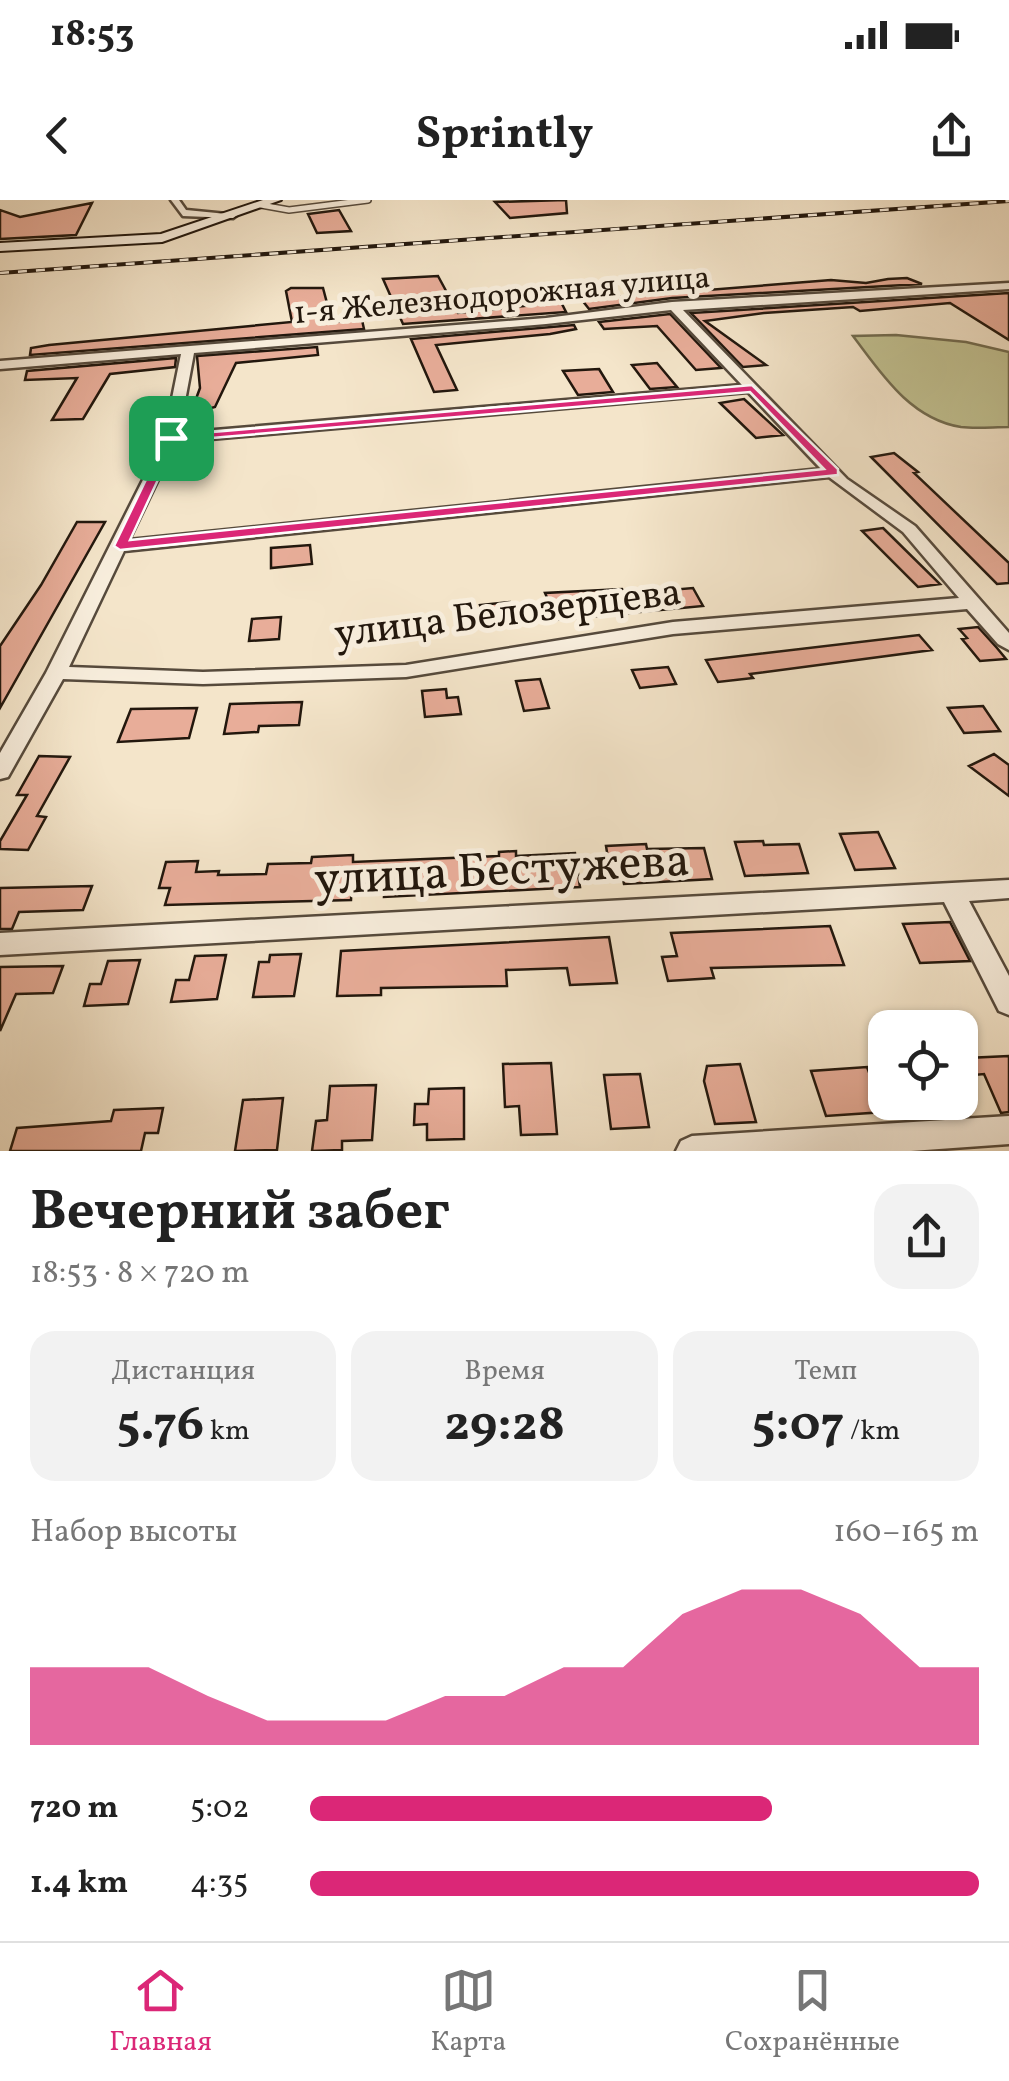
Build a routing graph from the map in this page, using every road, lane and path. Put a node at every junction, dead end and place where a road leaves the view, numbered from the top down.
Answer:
1 (175, 200) edge
2 (276, 200) edge
3 (368, 200) edge
4 (261, 205) junction
5 (233, 215) junction
6 (0, 247) edge
7 (1009, 286) edge
8 (674, 307) junction
9 (188, 351) junction
10 (0, 365) edge
11 (752, 388) junction
12 (171, 438) junction
13 (834, 472) junction
14 (120, 546) junction
15 (968, 603) junction
16 (1009, 644) edge
17 (56, 672) junction
18 (0, 772) edge
19 (1009, 889) edge
20 (952, 892) junction
21 (0, 944) edge
22 (1009, 1003) edge
23 (1009, 1130) edge
24 (692, 1151) edge

1 - 5 street
2 - 4 main road
3 - 4 lane
4 - 5 main road
5 - 6 main road
7 - 8 street, 1-я Железнодорожная улица
8 - 9 street, 1-я Железнодорожная улица
8 - 11 street
9 - 10 street, 1-я Железнодорожная улица
9 - 12 street
11 - 12 street
11 - 13 street
12 - 14 street
13 - 14 street
13 - 15 street
14 - 17 street
15 - 16 street
15 - 17 street, улица Белозерцева
17 - 18 street
19 - 20 street, улица Бестужева
20 - 21 street, улица Бестужева
20 - 22 street
23 - 24 street

